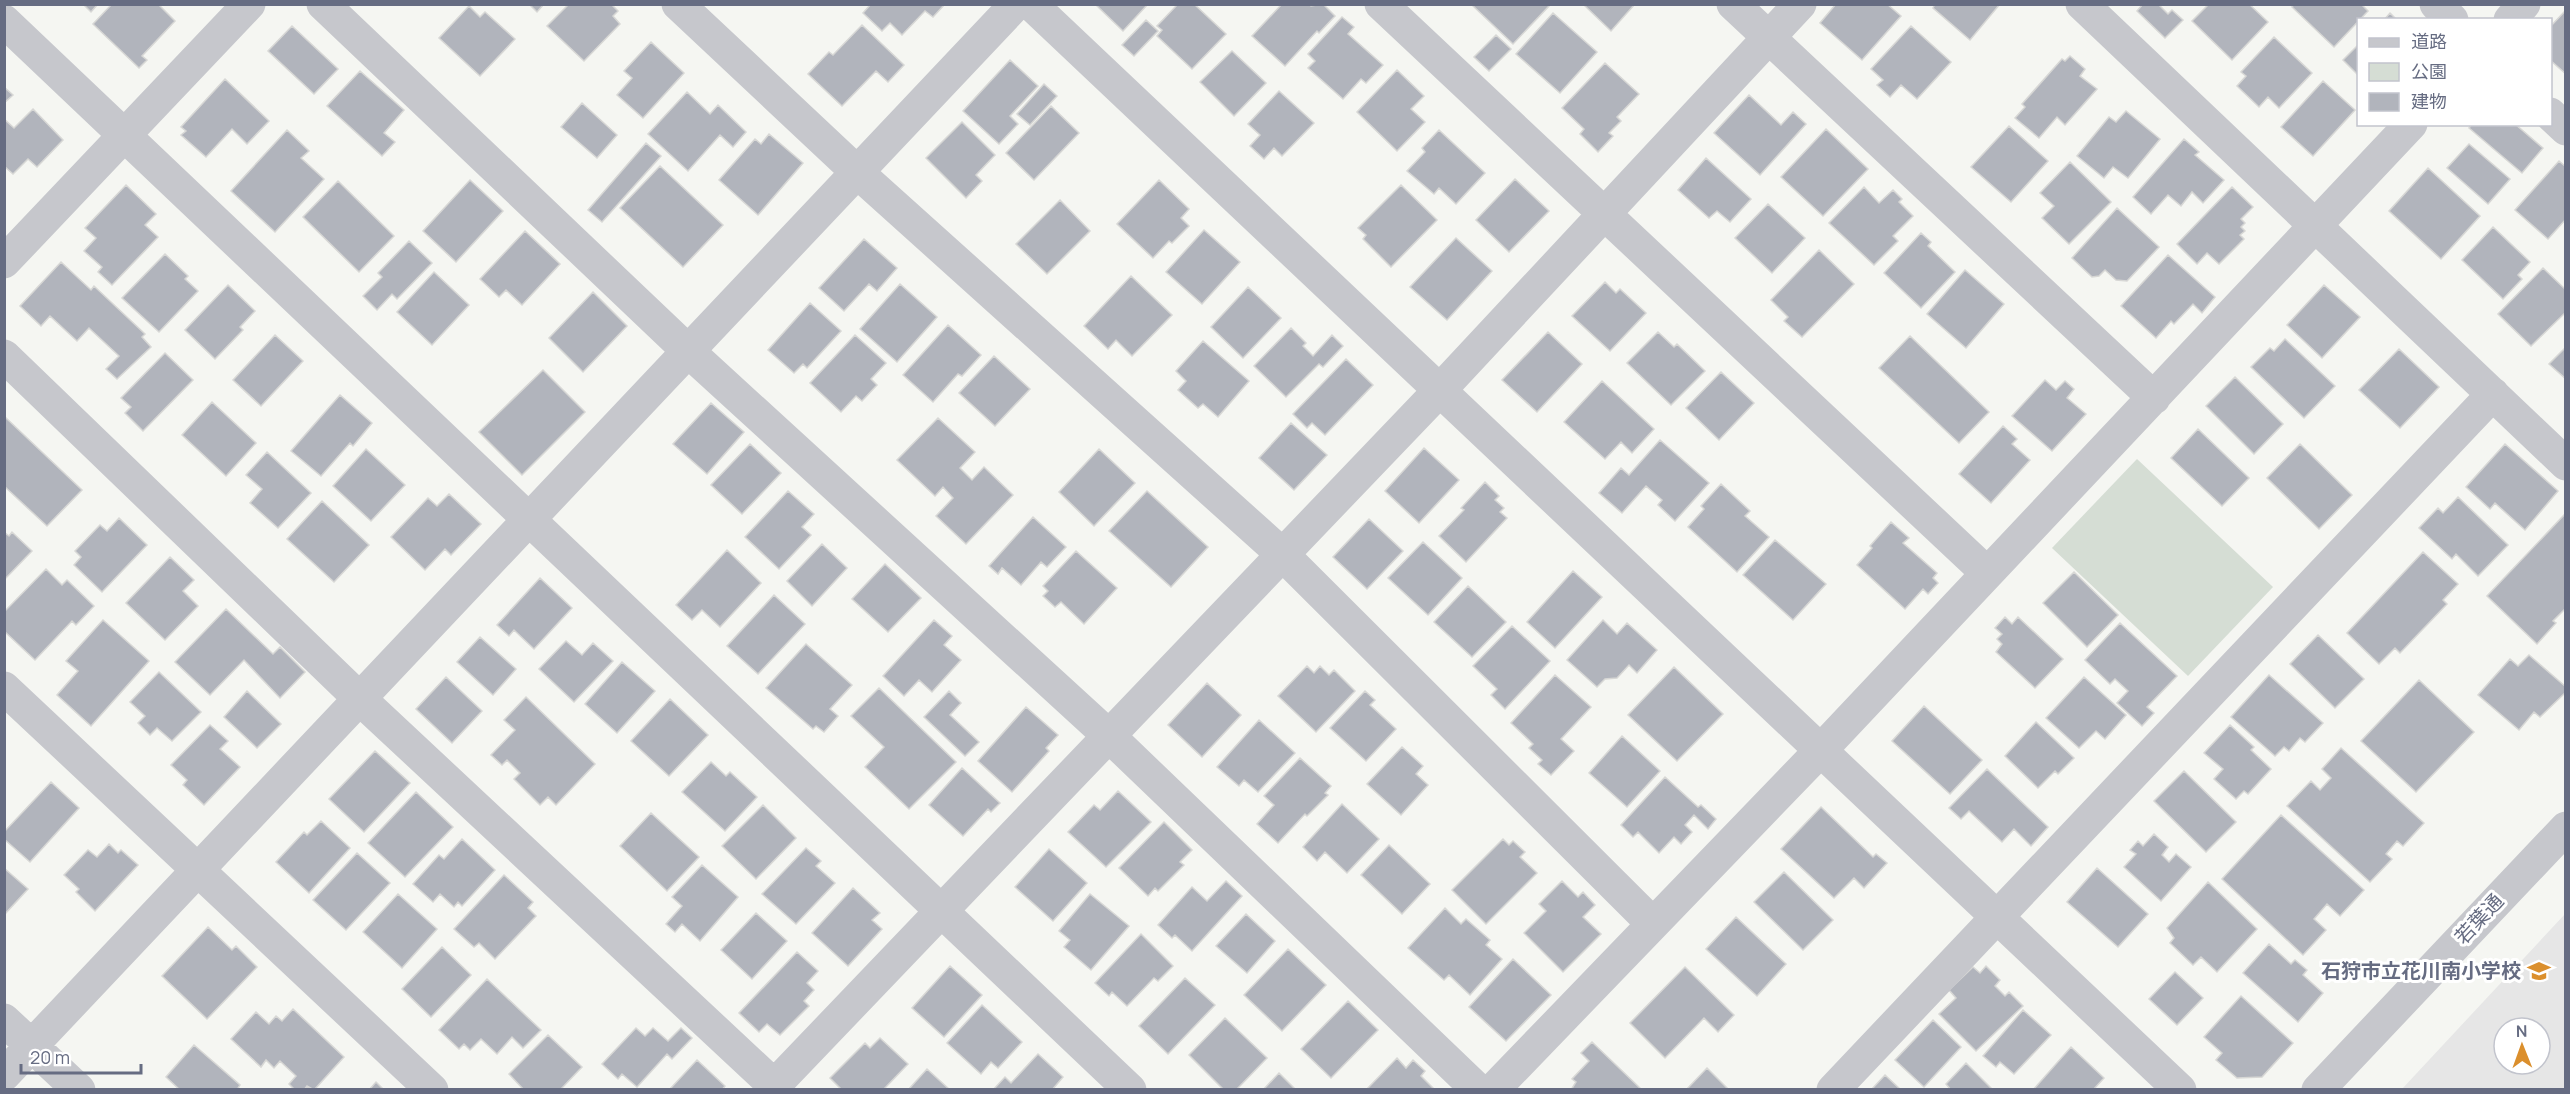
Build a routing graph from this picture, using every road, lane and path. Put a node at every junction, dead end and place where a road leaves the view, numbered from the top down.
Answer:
1 (249, 4) edge
2 (323, 4) edge
3 (678, 4) edge
4 (1016, 4) edge
5 (1031, 4) edge
6 (1381, 4) edge
7 (1733, 4) edge
8 (1800, 4) edge
9 (2082, 4) edge
10 (2436, 4) edge
11 (2524, 4) edge
12 (2450, 18) edge
13 (2512, 18) edge
14 (4, 21) edge
15 (1769, 38) junction
16 (2552, 116) edge
17 (2409, 126) edge
18 (2565, 129) edge
19 (126, 134) junction
20 (857, 172) junction
21 (1605, 213) junction
22 (2317, 225) junction
23 (4, 262) edge
24 (688, 351) junction
25 (4, 356) edge
26 (1440, 390) junction
27 (2493, 394) junction
28 (2154, 398) junction
29 (2565, 464) edge
30 (528, 521) junction
31 (1282, 554) junction
32 (1987, 573) junction
33 (4, 688) edge
34 (360, 699) junction
35 (1109, 736) junction
36 (1821, 750) junction
37 (2565, 828) edge
38 (199, 870) junction
39 (942, 910) junction
40 (1998, 918) junction
41 (1653, 924) junction
42 (4, 1020) edge
43 (32, 1046) junction
44 (4, 1076) edge
45 (774, 1088) edge
46 (79, 1089) edge
47 (432, 1089) edge
48 (1130, 1089) edge
49 (1478, 1089) edge
50 (1493, 1089) edge
51 (1833, 1089) edge
52 (2180, 1089) edge
53 (2318, 1089) edge

1 - 19 street
2 - 24 street
3 - 20 street
4 - 20 street
5 - 26 street
6 - 21 street
7 - 15 street
8 - 15 street
9 - 22 street
10 - 12 street
11 - 13 street
14 - 19 street
15 - 21 street
15 - 28 street
16 - 18 street
17 - 22 street
19 - 23 street
19 - 30 street
20 - 24 street
20 - 31 street
21 - 26 street
21 - 32 street
22 - 27 street
22 - 28 street
24 - 30 street
24 - 35 street
25 - 34 street
26 - 31 street
26 - 36 street
27 - 29 street
27 - 40 street
28 - 32 street
30 - 34 street
30 - 39 street
31 - 35 street
31 - 41 street
32 - 36 street
33 - 38 street
34 - 38 street
34 - 45 street
35 - 39 street
35 - 49 street
36 - 40 street
36 - 41 street
37 - 53 street, 若葉通
38 - 43 street
38 - 47 street
39 - 45 street
39 - 48 street
40 - 51 street
40 - 52 street
41 - 50 street
42 - 43 street
43 - 44 street
43 - 46 street

